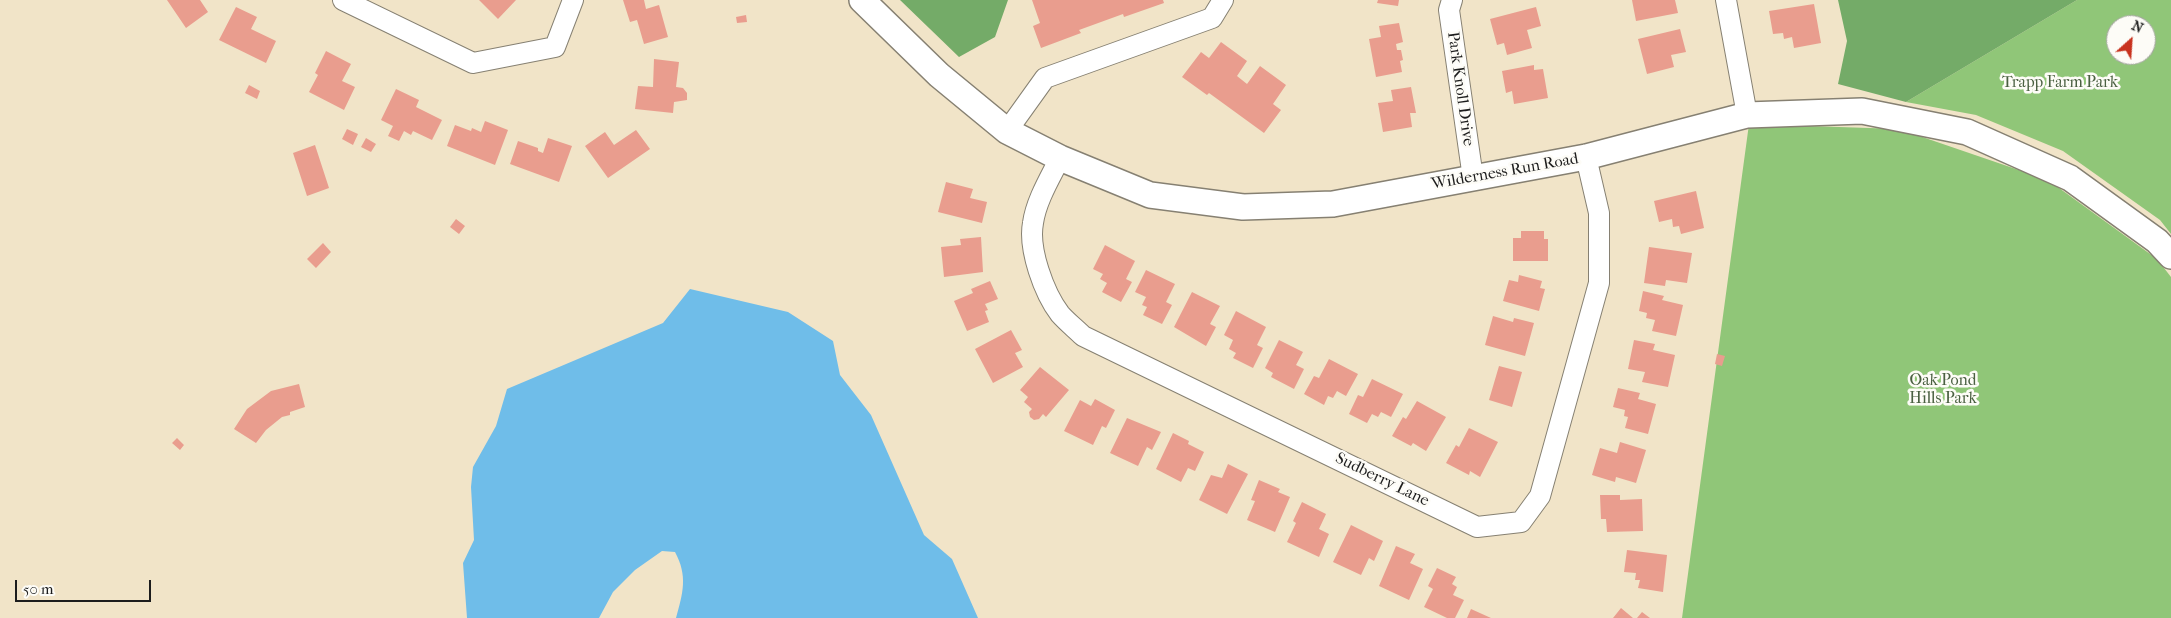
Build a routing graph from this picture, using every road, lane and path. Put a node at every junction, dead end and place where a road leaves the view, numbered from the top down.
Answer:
1 (343, 0) edge
2 (574, 0) edge
3 (862, 0) edge
4 (1224, 0) edge
5 (1452, 0) edge
6 (1726, 0) edge
7 (1747, 115) junction
8 (1007, 131) junction
9 (1586, 157) junction
10 (1060, 158) junction
11 (1473, 178) junction
12 (2171, 256) edge

1 - 2 street
3 - 8 street, Wilderness Run Road
4 - 8 street
5 - 11 street, Park Knoll Drive
6 - 7 street
7 - 9 street, Wilderness Run Road
7 - 12 street, Wilderness Run Road
8 - 10 street, Wilderness Run Road
9 - 10 street, Sudberry Lane
9 - 11 street, Wilderness Run Road
10 - 11 street, Wilderness Run Road

